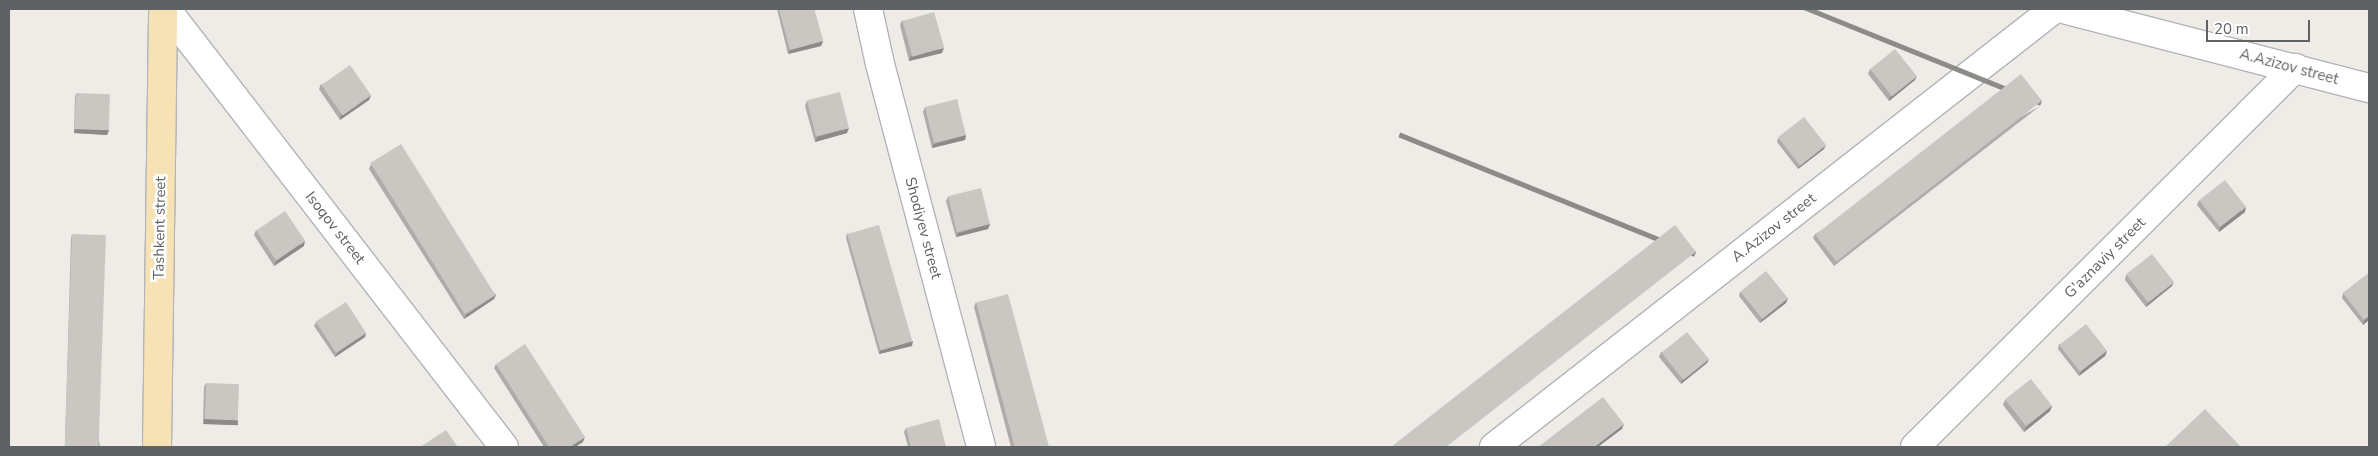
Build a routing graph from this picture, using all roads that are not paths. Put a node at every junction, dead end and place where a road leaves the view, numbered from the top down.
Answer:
1 (164, 9) edge
2 (868, 9) edge
3 (2054, 9) edge
4 (2064, 9) edge
5 (2295, 68) junction
6 (2369, 88) edge
7 (157, 447) edge
8 (504, 447) edge
9 (981, 447) edge
10 (1494, 447) edge
11 (1915, 447) edge

1 - 7 main road, Tashkent street
1 - 8 street, Isoqov street
2 - 9 street, Shodiyev street
3 - 10 street, A.Azizov street
4 - 5 street, A.Azizov street
5 - 6 street, A.Azizov street
5 - 11 street, G'aznaviy street

